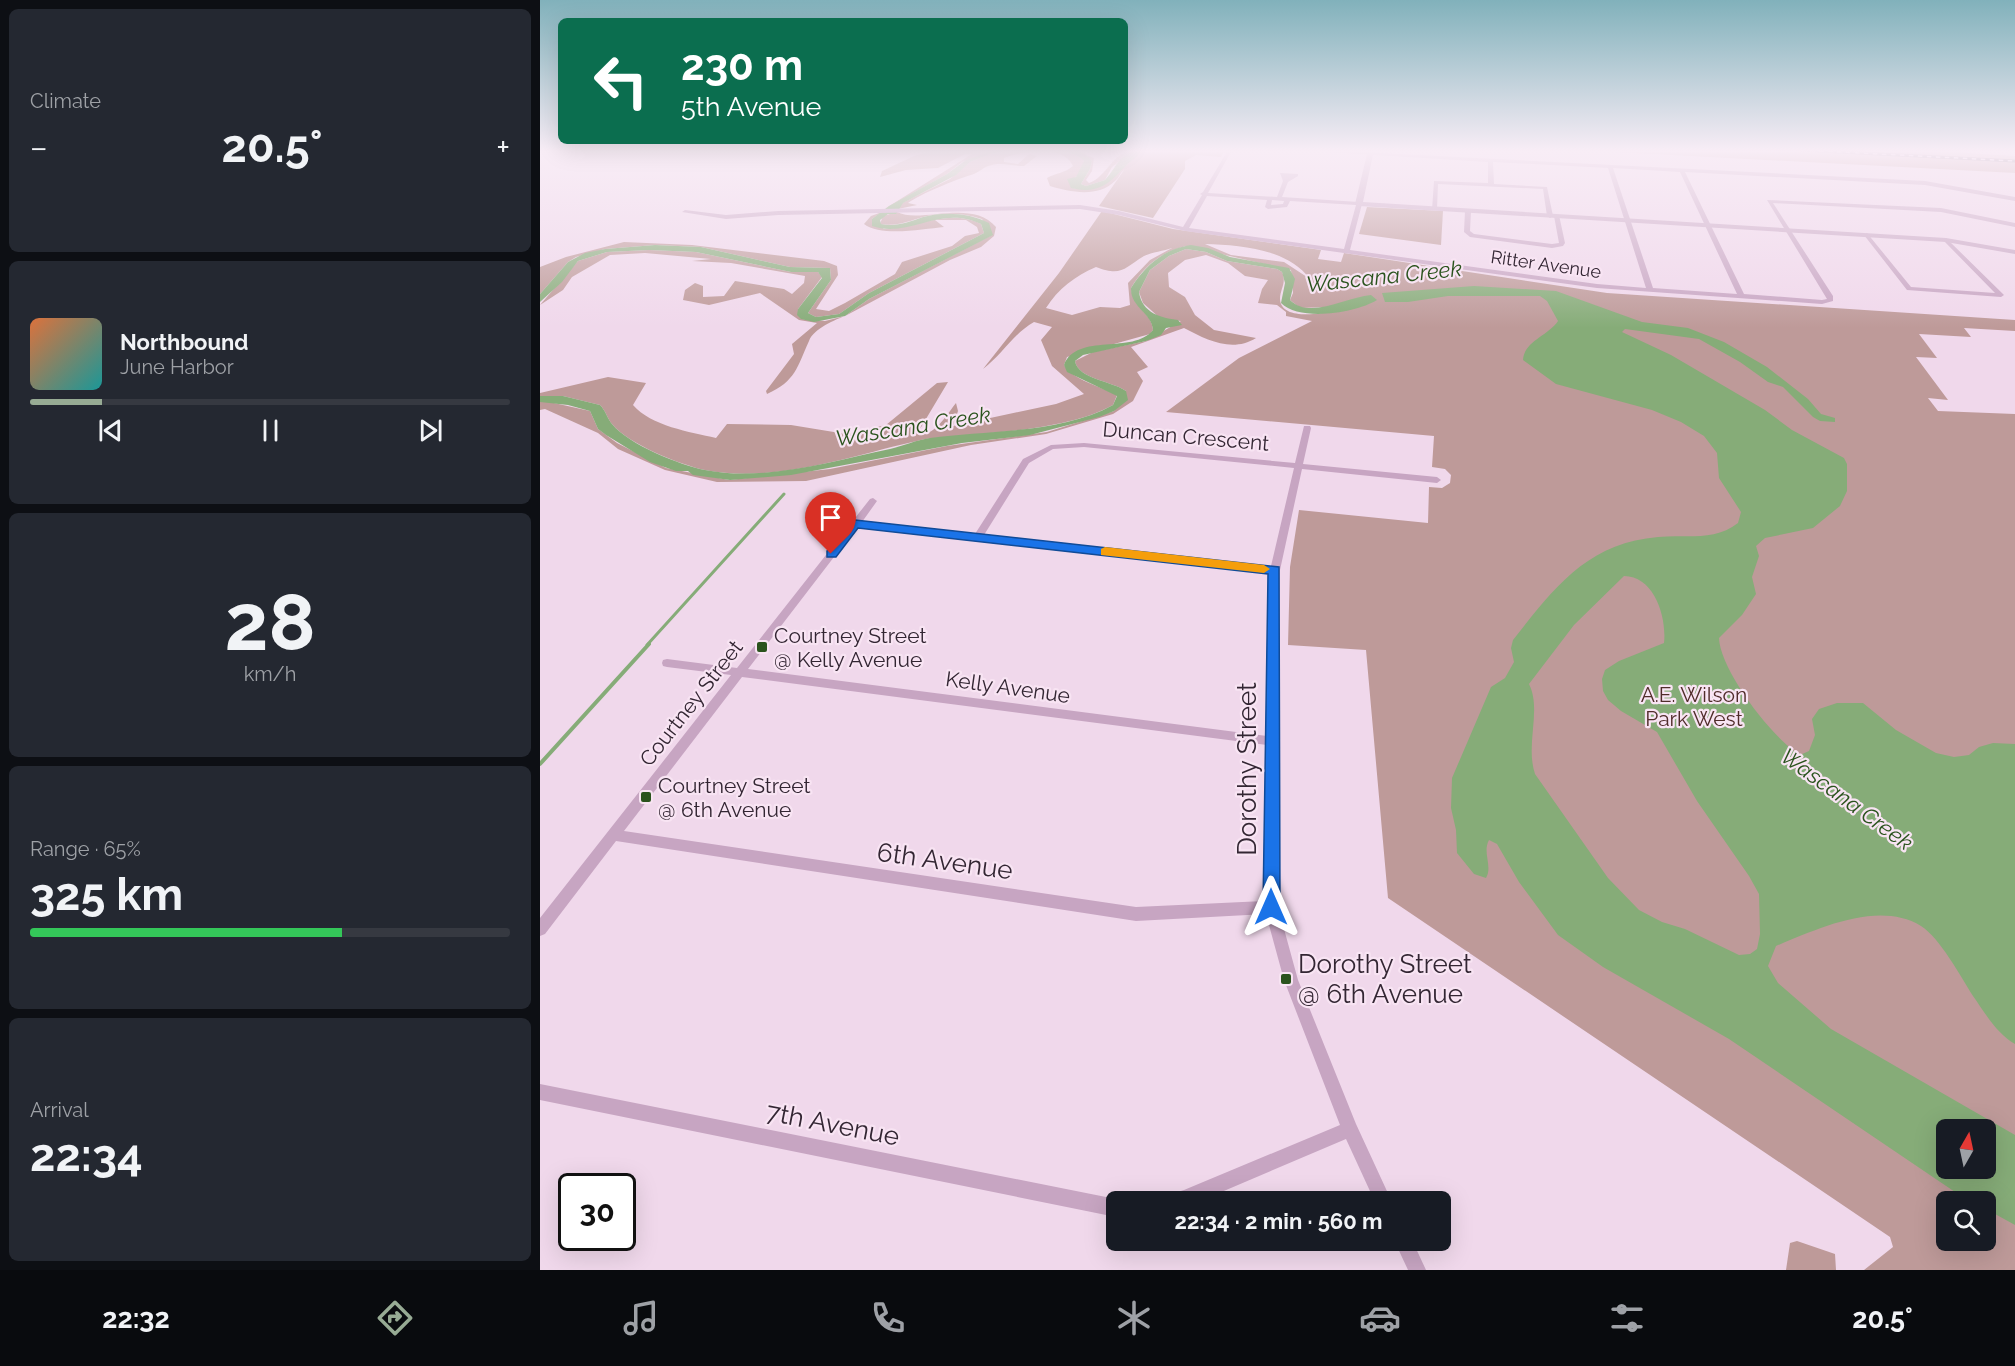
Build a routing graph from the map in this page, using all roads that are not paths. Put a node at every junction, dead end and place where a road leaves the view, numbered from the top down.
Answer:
1 (979, 209) edge
2 (1095, 209) edge
3 (1195, 209) edge
4 (1358, 209) edge
5 (1439, 209) edge
6 (1552, 209) edge
7 (1624, 209) edge
8 (1700, 209) edge
9 (1774, 209) edge
10 (1927, 209) edge
11 (1468, 211) junction
12 (685, 212) dead end
13 (1554, 216) junction
14 (1627, 220) junction
15 (1708, 225) junction
16 (2015, 225) edge
17 (1185, 229) junction
18 (1787, 230) junction
19 (1867, 235) junction
20 (1946, 240) junction
21 (1347, 250) junction
22 (2015, 252) edge
23 (1650, 290) junction
24 (1742, 297) junction
25 (1307, 428) dead end
26 (1298, 465) junction
27 (1437, 480) dead end
28 (873, 501) dead end
29 (855, 524) junction
30 (977, 538) junction
31 (1275, 570) junction
32 (667, 663) dead end
33 (740, 673) junction
34 (1272, 741) junction
35 (613, 835) junction
36 (1271, 907) junction
37 (540, 929) edge
38 (540, 1092) edge
39 (1350, 1129) junction
40 (1203, 1191) edge
41 (1379, 1191) edge
42 (1106, 1206) edge
43 (1408, 1251) edge
44 (1417, 1270) edge

1 - 12 street, Ritter Avenue
2 - 17 street, Ritter Avenue
3 - 17 street
4 - 21 street
5 - 11 street
6 - 13 street
7 - 14 street
8 - 15 street
9 - 18 street
10 - 16 street
11 - 13 street
11 - 13 street
13 - 14 street
14 - 15 street
14 - 23 street
15 - 18 street
15 - 24 street
17 - 21 street, Ritter Avenue
18 - 19 street
18 - 24 street, Ritter Avenue
19 - 20 street
19 - 20 street
20 - 22 street
21 - 23 street, Ritter Avenue
23 - 24 street, Ritter Avenue
25 - 26 street, Dorothy Street
26 - 27 street, Duncan Crescent
26 - 30 street, Duncan Crescent
26 - 31 street, Dorothy Street
28 - 29 street, Courtney Street
29 - 30 street
29 - 33 street, Courtney Street
30 - 31 street
31 - 34 street, Dorothy Street
32 - 33 street, Kelly Avenue
33 - 34 street, Kelly Avenue
33 - 35 street, Courtney Street
34 - 36 street, Dorothy Street
35 - 36 street, 6th Avenue
35 - 37 street, Courtney Street
36 - 39 street, Dorothy Street
38 - 42 street, 7th Avenue
39 - 40 street
39 - 41 street, Dorothy Street
43 - 44 street

